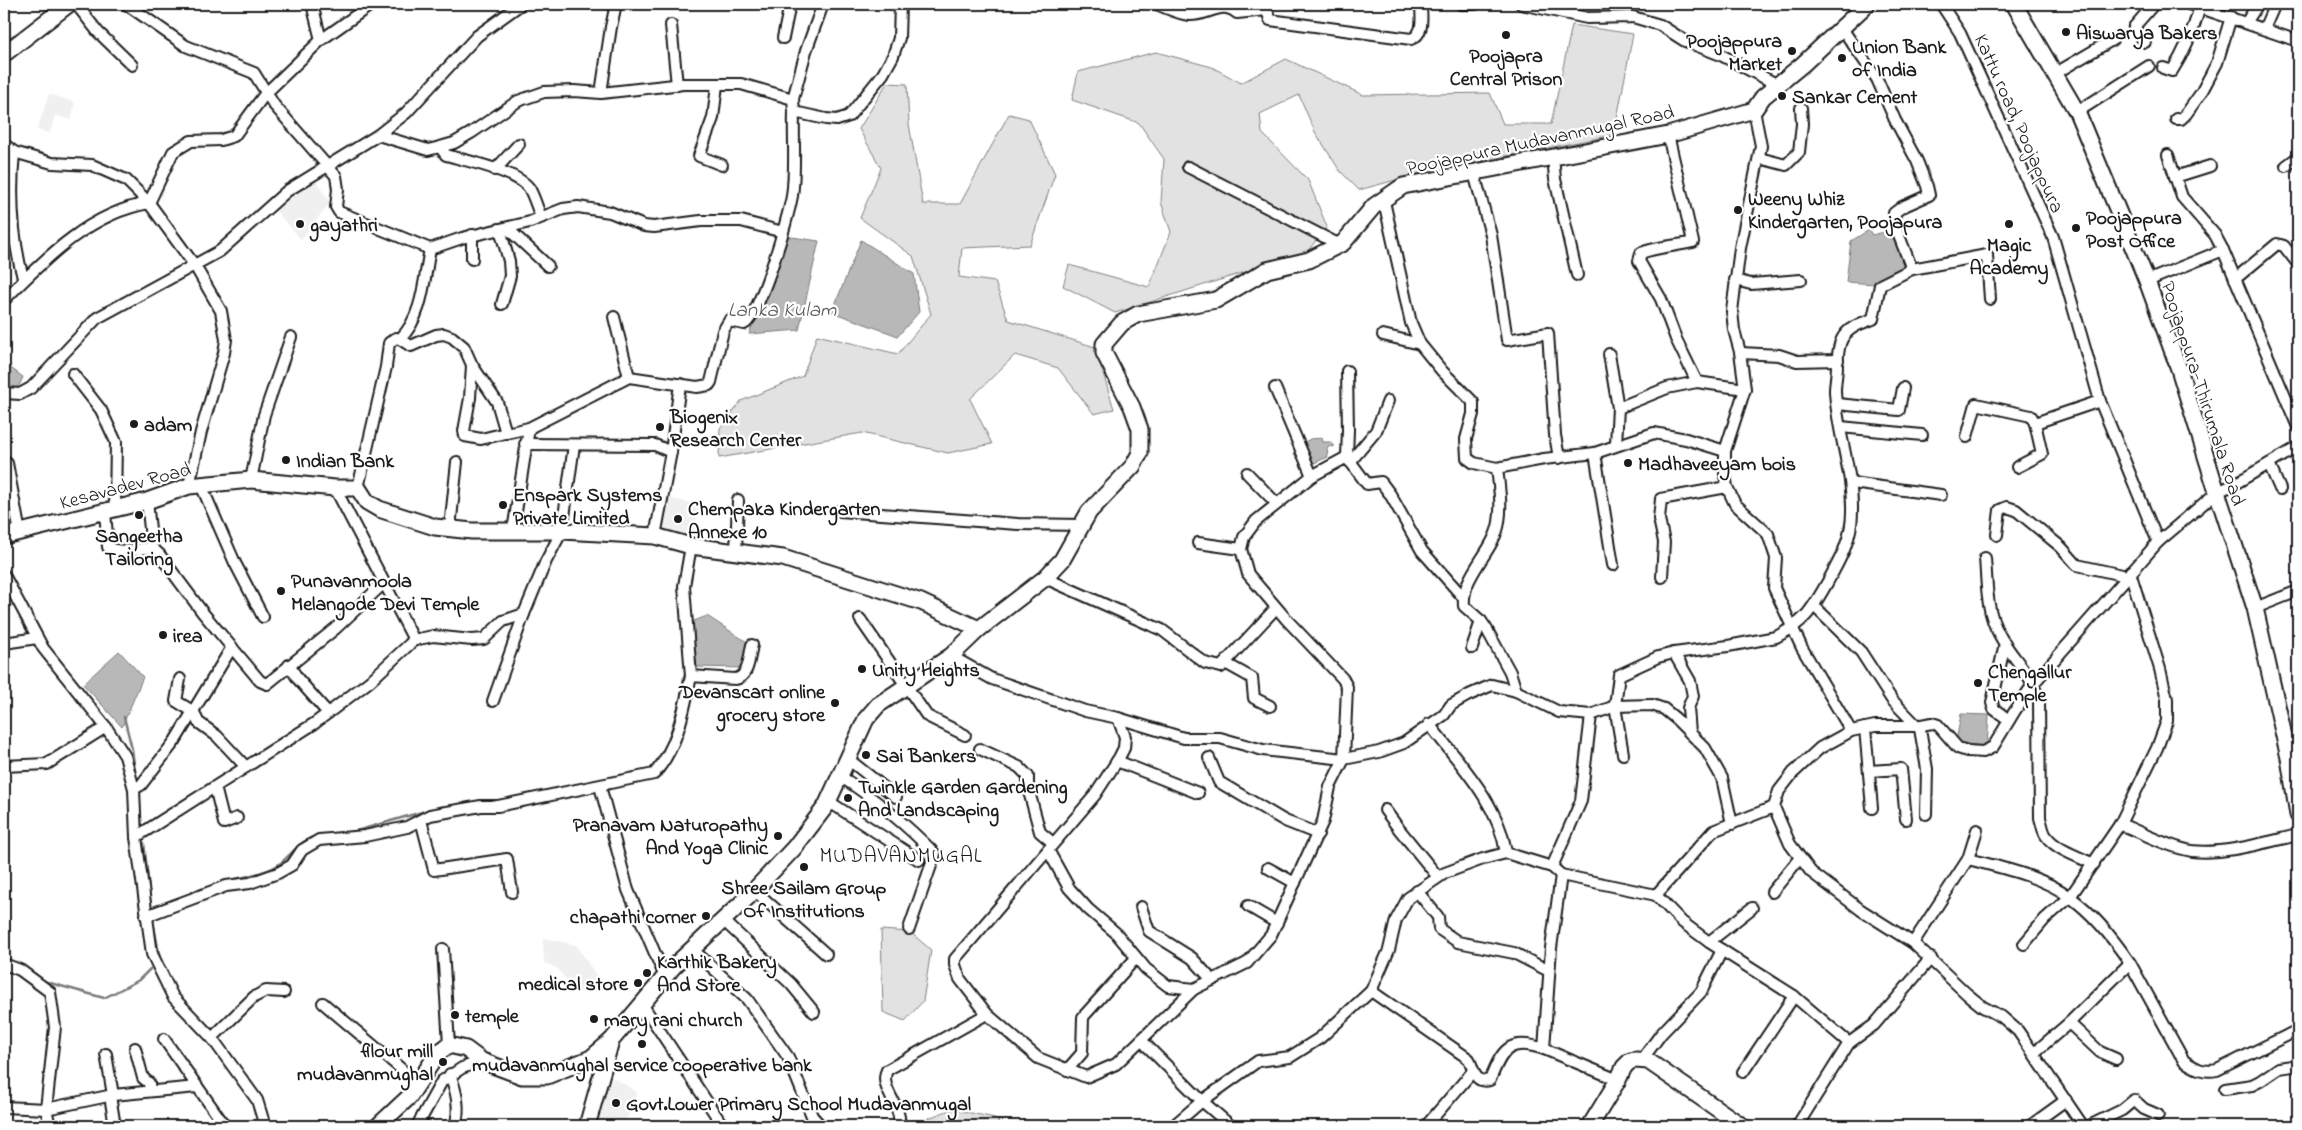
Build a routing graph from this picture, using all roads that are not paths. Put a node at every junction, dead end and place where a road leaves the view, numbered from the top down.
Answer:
1 (69, 4) edge
2 (76, 4) edge
3 (126, 4) edge
4 (312, 4) edge
5 (372, 4) edge
6 (521, 4) edge
7 (616, 4) edge
8 (790, 4) edge
9 (823, 4) edge
10 (900, 4) edge
11 (1156, 4) edge
12 (1421, 4) edge
13 (1461, 4) edge
14 (1475, 4) edge
15 (1521, 4) edge
16 (1867, 4) edge
17 (1942, 4) edge
18 (2014, 4) edge
19 (2154, 4) edge
20 (2189, 4) edge
21 (2258, 4) edge
22 (2275, 4) edge
23 (1266, 7) edge
24 (2200, 7) junction
25 (2231, 17) junction
26 (2246, 23) junction
27 (671, 25) dead end
28 (1841, 27) junction
29 (2264, 29) junction
30 (783, 38) dead end
31 (320, 40) junction
32 (2112, 40) dead end
33 (2297, 40) edge
34 (2145, 42) dead end
35 (6, 49) edge
36 (132, 65) dead end
37 (2149, 66) dead end
38 (2163, 68) dead end
39 (2056, 73) junction
40 (677, 85) junction
41 (717, 85) junction
42 (1778, 85) junction
43 (601, 93) junction
44 (265, 94) junction
45 (793, 99) junction
46 (1801, 108) dead end
47 (1754, 110) junction
48 (794, 112) junction
49 (2077, 112) junction
50 (2176, 119) dead end
51 (378, 135) junction
52 (1668, 135) junction
53 (4, 144) edge
54 (519, 144) dead end
55 (440, 147) junction
56 (14, 152) junction
57 (2168, 155) dead end
58 (1553, 156) junction
59 (2298, 157) edge
60 (1758, 158) junction
61 (722, 165) dead end
62 (326, 166) junction
63 (2210, 166) dead end
64 (2286, 166) dead end
65 (1188, 167) dead end
66 (495, 170) junction
67 (1474, 173) junction
68 (2175, 178) junction
69 (1384, 201) junction
70 (149, 203) junction
71 (541, 217) junction
72 (503, 228) junction
73 (783, 232) junction
74 (472, 236) junction
75 (1340, 245) junction
76 (430, 249) junction
77 (2224, 250) junction
78 (472, 259) dead end
79 (2298, 264) edge
80 (194, 266) junction
81 (548, 266) dead end
82 (1912, 269) junction
83 (1577, 275) dead end
84 (24, 278) junction
85 (2235, 279) junction
86 (1735, 280) junction
87 (1801, 280) dead end
88 (2147, 281) junction
89 (1990, 299) dead end
90 (4, 300) edge
91 (502, 304) dead end
92 (614, 317) dead end
93 (1383, 335) dead end
94 (291, 337) dead end
95 (400, 339) junction
96 (1420, 344) junction
97 (1740, 353) junction
98 (1609, 354) dead end
99 (1838, 360) junction
100 (472, 365) junction
101 (1347, 371) dead end
102 (73, 374) dead end
103 (628, 376) junction
104 (1697, 382) junction
105 (680, 384) junction
106 (1275, 388) dead end
107 (1903, 388) dead end
108 (1745, 389) junction
109 (4, 393) edge
110 (1388, 401) dead end
111 (2100, 401) junction
112 (1838, 404) junction
113 (1618, 408) junction
114 (2035, 423) junction
115 (1841, 427) junction
116 (2298, 427) edge
117 (529, 428) junction
118 (506, 433) junction
119 (1922, 435) dead end
120 (1967, 437) dead end
121 (525, 444) junction
122 (1616, 444) junction
123 (574, 445) junction
124 (2298, 447) edge
125 (1725, 451) junction
126 (671, 452) junction
127 (1595, 453) junction
128 (1560, 458) junction
129 (1349, 459) junction
130 (457, 462) dead end
131 (7, 463) dead end
132 (2269, 464) junction
133 (2017, 467) dead end
134 (1497, 468) junction
135 (1247, 473) dead end
136 (1312, 476) junction
137 (251, 480) junction
138 (1852, 483) junction
139 (195, 485) junction
140 (1727, 487) junction
141 (336, 488) junction
142 (358, 488) junction
143 (2280, 489) dead end
144 (2216, 492) junction
145 (1940, 495) dead end
146 (738, 500) dead end
147 (147, 501) junction
148 (1277, 504) junction
149 (110, 510) junction
150 (840, 511) dead end
151 (1082, 525) junction
152 (450, 528) junction
153 (514, 531) junction
154 (562, 531) junction
155 (20, 533) junction
156 (1997, 534) dead end
157 (4, 536) edge
158 (654, 536) junction
159 (2158, 542) junction
160 (1198, 543) dead end
161 (691, 546) junction
162 (152, 548) junction
163 (1241, 549) junction
164 (736, 552) junction
165 (1985, 558) dead end
166 (1613, 565) dead end
167 (2129, 574) junction
168 (4, 575) edge
169 (1662, 577) dead end
170 (1045, 578) junction
171 (384, 583) junction
172 (2298, 591) edge
173 (1463, 597) junction
174 (1814, 606) junction
175 (1276, 608) junction
176 (2255, 608) junction
177 (524, 614) junction
178 (263, 617) dead end
179 (860, 619) dead end
180 (1481, 621) junction
181 (1792, 628) junction
182 (979, 629) junction
183 (37, 638) junction
184 (414, 640) junction
185 (4, 643) edge
186 (2005, 643) junction
187 (752, 646) dead end
188 (232, 647) junction
189 (1472, 648) dead end
190 (1674, 653) junction
191 (951, 656) junction
192 (1225, 663) junction
193 (289, 665) junction
194 (691, 676) junction
195 (180, 679) dead end
196 (2034, 683) junction
197 (906, 686) junction
198 (1516, 691) junction
199 (493, 701) dead end
200 (1270, 706) dead end
201 (1615, 706) junction
202 (194, 712) junction
203 (328, 713) junction
204 (1591, 715) junction
205 (1118, 718) junction
206 (2009, 720) junction
207 (1429, 724) junction
208 (1916, 726) junction
209 (106, 727) junction
210 (1865, 728) junction
211 (1851, 731) junction
212 (1690, 733) junction
213 (965, 734) dead end
214 (980, 748) dead end
215 (1624, 754) dead end
216 (1209, 758) dead end
217 (2294, 758) edge
218 (848, 759) junction
219 (1344, 760) junction
220 (1117, 761) junction
221 (4, 766) edge
222 (246, 767) junction
223 (1869, 772) junction
224 (840, 776) junction
225 (600, 786) junction
226 (214, 787) junction
227 (134, 789) junction
228 (1198, 793) dead end
229 (896, 797) dead end
230 (828, 801) junction
231 (1774, 807) junction
232 (1872, 808) dead end
233 (1385, 810) dead end
234 (1926, 814) dead end
235 (2298, 815) edge
236 (237, 818) dead end
237 (1906, 819) dead end
238 (421, 820) junction
239 (1732, 824) junction
240 (2120, 824) junction
241 (1977, 830) dead end
242 (1318, 834) junction
243 (2298, 835) edge
244 (136, 837) junction
245 (1051, 846) junction
246 (1506, 853) junction
247 (1799, 859) junction
248 (1968, 859) junction
249 (919, 860) dead end
250 (2094, 864) junction
251 (1552, 867) junction
252 (1268, 868) dead end
253 (1561, 875) junction
254 (1438, 877) junction
255 (1296, 883) junction
256 (754, 890) junction
257 (1417, 891) junction
258 (512, 892) dead end
259 (1772, 892) dead end
260 (1656, 895) junction
261 (2070, 897) junction
262 (1248, 906) dead end
263 (1141, 907) dead end
264 (1752, 908) dead end
265 (146, 916) junction
266 (723, 920) junction
267 (1277, 923) junction
268 (909, 929) dead end
269 (1709, 942) junction
270 (1913, 943) junction
271 (2024, 944) dead end
272 (692, 948) junction
273 (444, 949) dead end
274 (1722, 950) junction
275 (826, 954) dead end
276 (1136, 958) junction
277 (1932, 958) junction
278 (2130, 963) junction
279 (4, 964) edge
280 (1549, 970) junction
281 (665, 977) junction
282 (1212, 980) junction
283 (1194, 989) junction
284 (1371, 991) junction
285 (284, 992) dead end
286 (1794, 996) junction
287 (323, 1003) dead end
288 (642, 1004) junction
289 (814, 1012) dead end
290 (987, 1014) junction
291 (2069, 1023) junction
292 (2298, 1030) edge
293 (212, 1038) junction
294 (164, 1039) dead end
295 (1141, 1040) junction
296 (611, 1041) junction
297 (1849, 1043) junction
298 (449, 1045) junction
299 (135, 1048) dead end
300 (1544, 1049) junction
301 (106, 1054) dead end
302 (2034, 1054) junction
303 (2116, 1059) dead end
304 (482, 1061) junction
305 (1641, 1061) junction
306 (2298, 1065) edge
307 (1068, 1070) junction
308 (1473, 1071) junction
309 (1742, 1072) dead end
310 (450, 1074) junction
311 (1618, 1080) junction
312 (419, 1084) junction
313 (197, 1087) junction
314 (2226, 1089) dead end
315 (150, 1091) junction
316 (111, 1095) junction
317 (2066, 1100) junction
318 (1202, 1101) junction
319 (4, 1107) edge
320 (46, 1109) junction
321 (2158, 1114) dead end
322 (50, 1126) edge
323 (115, 1126) edge
324 (225, 1126) edge
325 (265, 1126) edge
326 (378, 1126) edge
327 (417, 1126) edge
328 (455, 1126) edge
329 (587, 1126) edge
330 (723, 1126) edge
331 (821, 1126) edge
332 (899, 1126) edge
333 (1173, 1126) edge
334 (1231, 1126) edge
335 (1426, 1126) edge
336 (1590, 1126) edge
337 (1742, 1126) edge
338 (1797, 1126) edge
339 (2030, 1126) edge
340 (2084, 1126) edge
341 (2089, 1126) edge

1 - 35 street
2 - 36 street
3 - 44 street
4 - 31 street
5 - 31 street
6 - 51 street
7 - 43 street
8 - 30 street
9 - 45 street
10 - 48 street
11 - 23 street
12 - 23 street
13 - 14 street
15 - 42 street
16 - 28 street
17 - 111 street, Kattu road, Poojappura
18 - 39 street, Poojappura-Thirumala Road
19 - 34 street
20 - 24 street
21 - 26 street
22 - 29 street
24 - 25 street
24 - 38 street
25 - 26 street
25 - 50 street
26 - 29 street
27 - 40 street
28 - 42 street
28 - 82 street
29 - 33 street
31 - 44 street
32 - 39 street
37 - 49 street
39 - 49 street, Poojappura-Thirumala Road
40 - 41 street
40 - 43 street
41 - 45 street
41 - 61 street
42 - 47 street
43 - 55 street
44 - 62 street
44 - 70 street
45 - 48 street
46 - 60 street
47 - 52 street, Poojappura Mudavanmugal Road
47 - 60 street
48 - 73 street
49 - 88 street, Poojappura-Thirumala Road
51 - 55 street
51 - 62 street
52 - 58 street, Poojappura Mudavanmugal Road
52 - 104 street
53 - 56 street
54 - 66 street
55 - 66 street
56 - 70 street
56 - 84 street
57 - 68 street
58 - 67 street, Poojappura Mudavanmugal Road
58 - 83 street
59 - 64 street
60 - 86 street
62 - 76 street
62 - 80 street
63 - 68 street
65 - 75 street
66 - 71 street
67 - 69 street, Poojappura Mudavanmugal Road
67 - 128 street
68 - 77 street
69 - 75 street, Poojappura Mudavanmugal Road
69 - 96 street
70 - 80 street
70 - 84 street
71 - 72 street
71 - 73 street
72 - 74 street
72 - 81 street
72 - 91 street
73 - 105 street
74 - 76 street
74 - 78 street
75 - 151 street, Poojappura Mudavanmugal Road
76 - 95 street
77 - 85 street
77 - 88 street
79 - 85 street
80 - 109 street
80 - 139 street
82 - 89 street
82 - 99 street
84 - 90 street
85 - 116 street
86 - 87 street
86 - 97 street
88 - 144 street, Poojappura-Thirumala Road
92 - 103 street
93 - 96 street
94 - 137 street
95 - 100 street
95 - 142 street
96 - 134 street
97 - 99 street
97 - 108 street
98 - 113 street
99 - 112 street
100 - 118 street
100 - 118 street
101 - 129 street
102 - 149 street
103 - 105 street
103 - 117 street
104 - 108 street
104 - 113 street
105 - 126 street
106 - 136 street
107 - 112 street
108 - 125 street
110 - 129 street
111 - 114 street
111 - 159 street, Kattu road, Poojappura
112 - 115 street
113 - 122 street
114 - 120 street
114 - 133 street
115 - 119 street
115 - 138 street
117 - 118 street
117 - 121 street
121 - 123 street
121 - 153 street
122 - 125 street
122 - 127 street
123 - 126 street
123 - 154 street
124 - 132 street
125 - 140 street
126 - 158 street
127 - 128 street
127 - 166 street
128 - 134 street
129 - 136 street
129 - 173 street
130 - 152 street
131 - 155 street
132 - 143 street
132 - 144 street
134 - 173 street
135 - 148 street
136 - 148 street
137 - 139 street, Kesavadev Road
137 - 141 street, Kesavadev Road
138 - 145 street
138 - 174 street
139 - 147 street, Kesavadev Road
139 - 178 street
140 - 169 street
140 - 181 street
141 - 142 street, Kesavadev Road
141 - 171 street
142 - 152 street
144 - 159 street
144 - 176 street, Poojappura-Thirumala Road
146 - 164 street
147 - 149 street, Kesavadev Road
147 - 162 street
148 - 163 street
149 - 155 street, Kesavadev Road
149 - 162 street
150 - 151 street
151 - 170 street, Poojappura Mudavanmugal Road
152 - 153 street
153 - 154 street
154 - 158 street
154 - 177 street
155 - 157 street, Kesavadev Road
156 - 167 street
158 - 161 street
159 - 167 street
160 - 163 street
161 - 164 street
161 - 194 street
162 - 188 street
163 - 175 street
164 - 182 street
165 - 186 street
167 - 196 street
167 - 240 street
168 - 183 street
170 - 182 street, Poojappura Mudavanmugal Road
170 - 192 street
171 - 184 street
171 - 193 street
172 - 176 street
173 - 180 street
174 - 181 street
174 - 208 street
175 - 192 street
175 - 219 street
176 - 217 street, Poojappura-Thirumala Road
177 - 184 street
177 - 199 street
179 - 197 street
180 - 189 street
180 - 198 street
181 - 190 street
181 - 211 street
182 - 191 street, Poojappura Mudavanmugal Road
183 - 185 street
183 - 209 street
184 - 203 street
186 - 196 street
186 - 206 street
187 - 194 street
188 - 193 street
188 - 202 street
190 - 201 street
190 - 212 street
191 - 197 street, Poojappura Mudavanmugal Road
191 - 205 street
192 - 200 street
193 - 203 street
194 - 225 street
195 - 202 street
196 - 206 street
196 - 250 street
197 - 213 street
197 - 218 street, Poojappura Mudavanmugal Road
198 - 204 street
198 - 207 street
201 - 204 street
201 - 212 street
201 - 215 street
202 - 222 street
202 - 227 street
203 - 222 street
204 - 251 street
205 - 219 street
205 - 220 street
206 - 208 street
207 - 219 street
207 - 246 street
208 - 210 street
208 - 234 street
209 - 221 street
209 - 227 street
210 - 211 street
210 - 223 street
211 - 231 street
212 - 239 street
214 - 245 street
216 - 242 street
217 - 235 street, Poojappura-Thirumala Road
218 - 224 street, Poojappura Mudavanmugal Road
218 - 229 street
219 - 242 street
220 - 228 street
220 - 245 street
222 - 226 street
223 - 232 street
223 - 237 street
224 - 230 street, Poojappura Mudavanmugal Road
224 - 268 street
225 - 238 street
225 - 281 street
226 - 236 street
226 - 244 street
227 - 244 street
230 - 249 street
230 - 256 street, Poojappura Mudavanmugal Road
231 - 239 street
231 - 247 street
233 - 254 street
238 - 258 street
238 - 265 street
239 - 260 street
240 - 243 street
240 - 250 street
241 - 248 street
242 - 255 street
244 - 265 street
245 - 276 street
245 - 290 street
246 - 251 street
246 - 254 street
247 - 259 street
247 - 270 street
248 - 261 street
248 - 270 street
250 - 261 street
251 - 253 street
252 - 255 street
253 - 260 street
253 - 280 street
254 - 257 street
255 - 267 street
256 - 266 street, Poojappura Mudavanmugal Road
256 - 275 street
257 - 280 street
257 - 284 street
260 - 269 street
261 - 271 street
261 - 278 street
262 - 267 street
263 - 282 street
264 - 269 street
265 - 293 street
266 - 272 street, Poojappura Mudavanmugal Road
266 - 289 street
267 - 282 street
269 - 274 street
270 - 277 street
272 - 281 street, Poojappura Mudavanmugal Road
272 - 331 street
273 - 298 street
274 - 286 street
274 - 305 street
276 - 283 street
276 - 307 street
277 - 297 street
277 - 302 street
278 - 291 street
278 - 292 street
279 - 320 street
280 - 300 street
281 - 288 street, Poojappura Mudavanmugal Road
282 - 283 street
283 - 295 street
284 - 308 street
284 - 318 street
285 - 293 street
286 - 297 street
286 - 309 street
287 - 312 street
288 - 296 street, Poojappura Mudavanmugal Road
288 - 330 street
290 - 307 street
290 - 332 street
291 - 302 street
291 - 303 street
293 - 325 street
294 - 313 street
295 - 307 street
295 - 318 street
296 - 304 street
296 - 329 street
297 - 338 street
298 - 304 street
298 - 312 street
299 - 315 street
300 - 308 street
300 - 311 street
301 - 316 street
302 - 317 street
304 - 310 street
305 - 311 street
305 - 337 street
306 - 314 street
308 - 335 street
310 - 327 street
310 - 328 street
311 - 336 street
312 - 326 street
313 - 315 street
313 - 324 street
315 - 316 street
316 - 320 street
316 - 323 street
317 - 339 street
317 - 340 street
318 - 333 street
318 - 334 street
319 - 320 street
320 - 322 street
321 - 341 street

